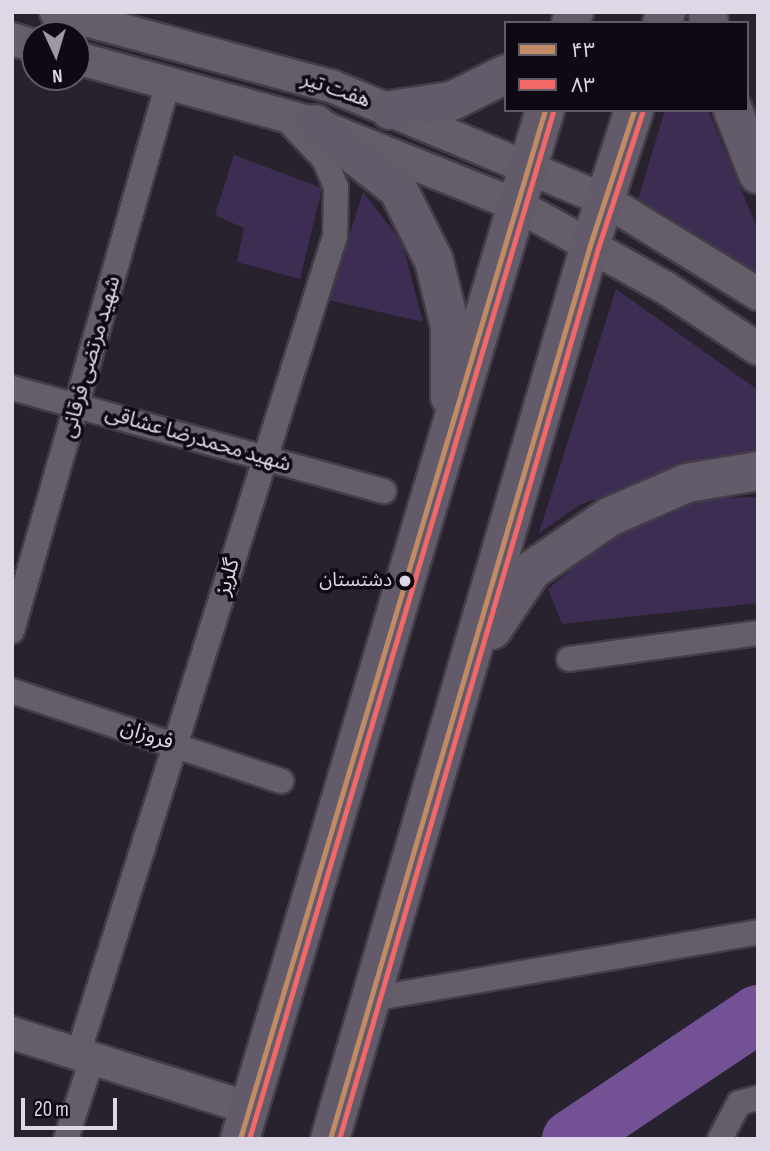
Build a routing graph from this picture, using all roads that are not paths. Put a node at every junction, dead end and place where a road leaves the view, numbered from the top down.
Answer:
1 (56, 12) edge
2 (91, 62) edge
3 (504, 75) edge
4 (301, 78) junction
5 (168, 83) junction
6 (390, 110) junction
7 (544, 112) edge
8 (633, 112) edge
9 (734, 112) edge
10 (299, 119) junction
11 (528, 166) junction
12 (758, 174) edge
13 (605, 200) junction
14 (519, 206) junction
15 (590, 245) junction
16 (758, 294) edge
17 (758, 348) edge
18 (12, 388) edge
19 (77, 405) junction
20 (450, 443) junction
21 (265, 457) junction
22 (758, 471) edge
23 (384, 491) dead end
24 (12, 631) edge
25 (758, 633) edge
26 (473, 658) junction
27 (569, 659) dead end
28 (12, 691) edge
29 (178, 745) junction
30 (281, 781) dead end
31 (758, 932) edge
32 (371, 999) junction
33 (12, 1033) edge
34 (86, 1054) junction
35 (758, 1098) edge
36 (245, 1123) edge
37 (66, 1139) edge
38 (330, 1139) edge
39 (720, 1139) edge

1 - 4 street, هفت تیر
2 - 5 street, هفت تیر
3 - 6 main road
4 - 6 street, هفت تیر
4 - 10 street
5 - 10 street, هفت تیر
5 - 19 street, شهید مرتضی فرقانی
6 - 11 street, هفت تیر
7 - 11 main road
8 - 13 main road
9 - 12 main road
10 - 14 street, هفت تیر
10 - 20 main road
10 - 21 street, گلریز
11 - 13 street, هفت تیر
11 - 14 main road
13 - 15 main road
13 - 16 street
14 - 15 street, هفت تیر
14 - 20 main road
15 - 17 street
15 - 26 main road
18 - 19 street, شهید محمدرضا عشاقی
19 - 21 street, شهید محمدرضا عشاقی
19 - 24 street, شهید مرتضی فرقانی
20 - 36 main road
21 - 23 street, شهید محمدرضا عشاقی
21 - 29 street, گلریز
22 - 26 main road
25 - 27 street
26 - 32 main road
28 - 29 street, فروزان
29 - 30 street, فروزان
29 - 34 street, گلریز
31 - 32 street
32 - 38 main road
33 - 34 street
34 - 36 street
34 - 37 street, گلریز
35 - 39 street

